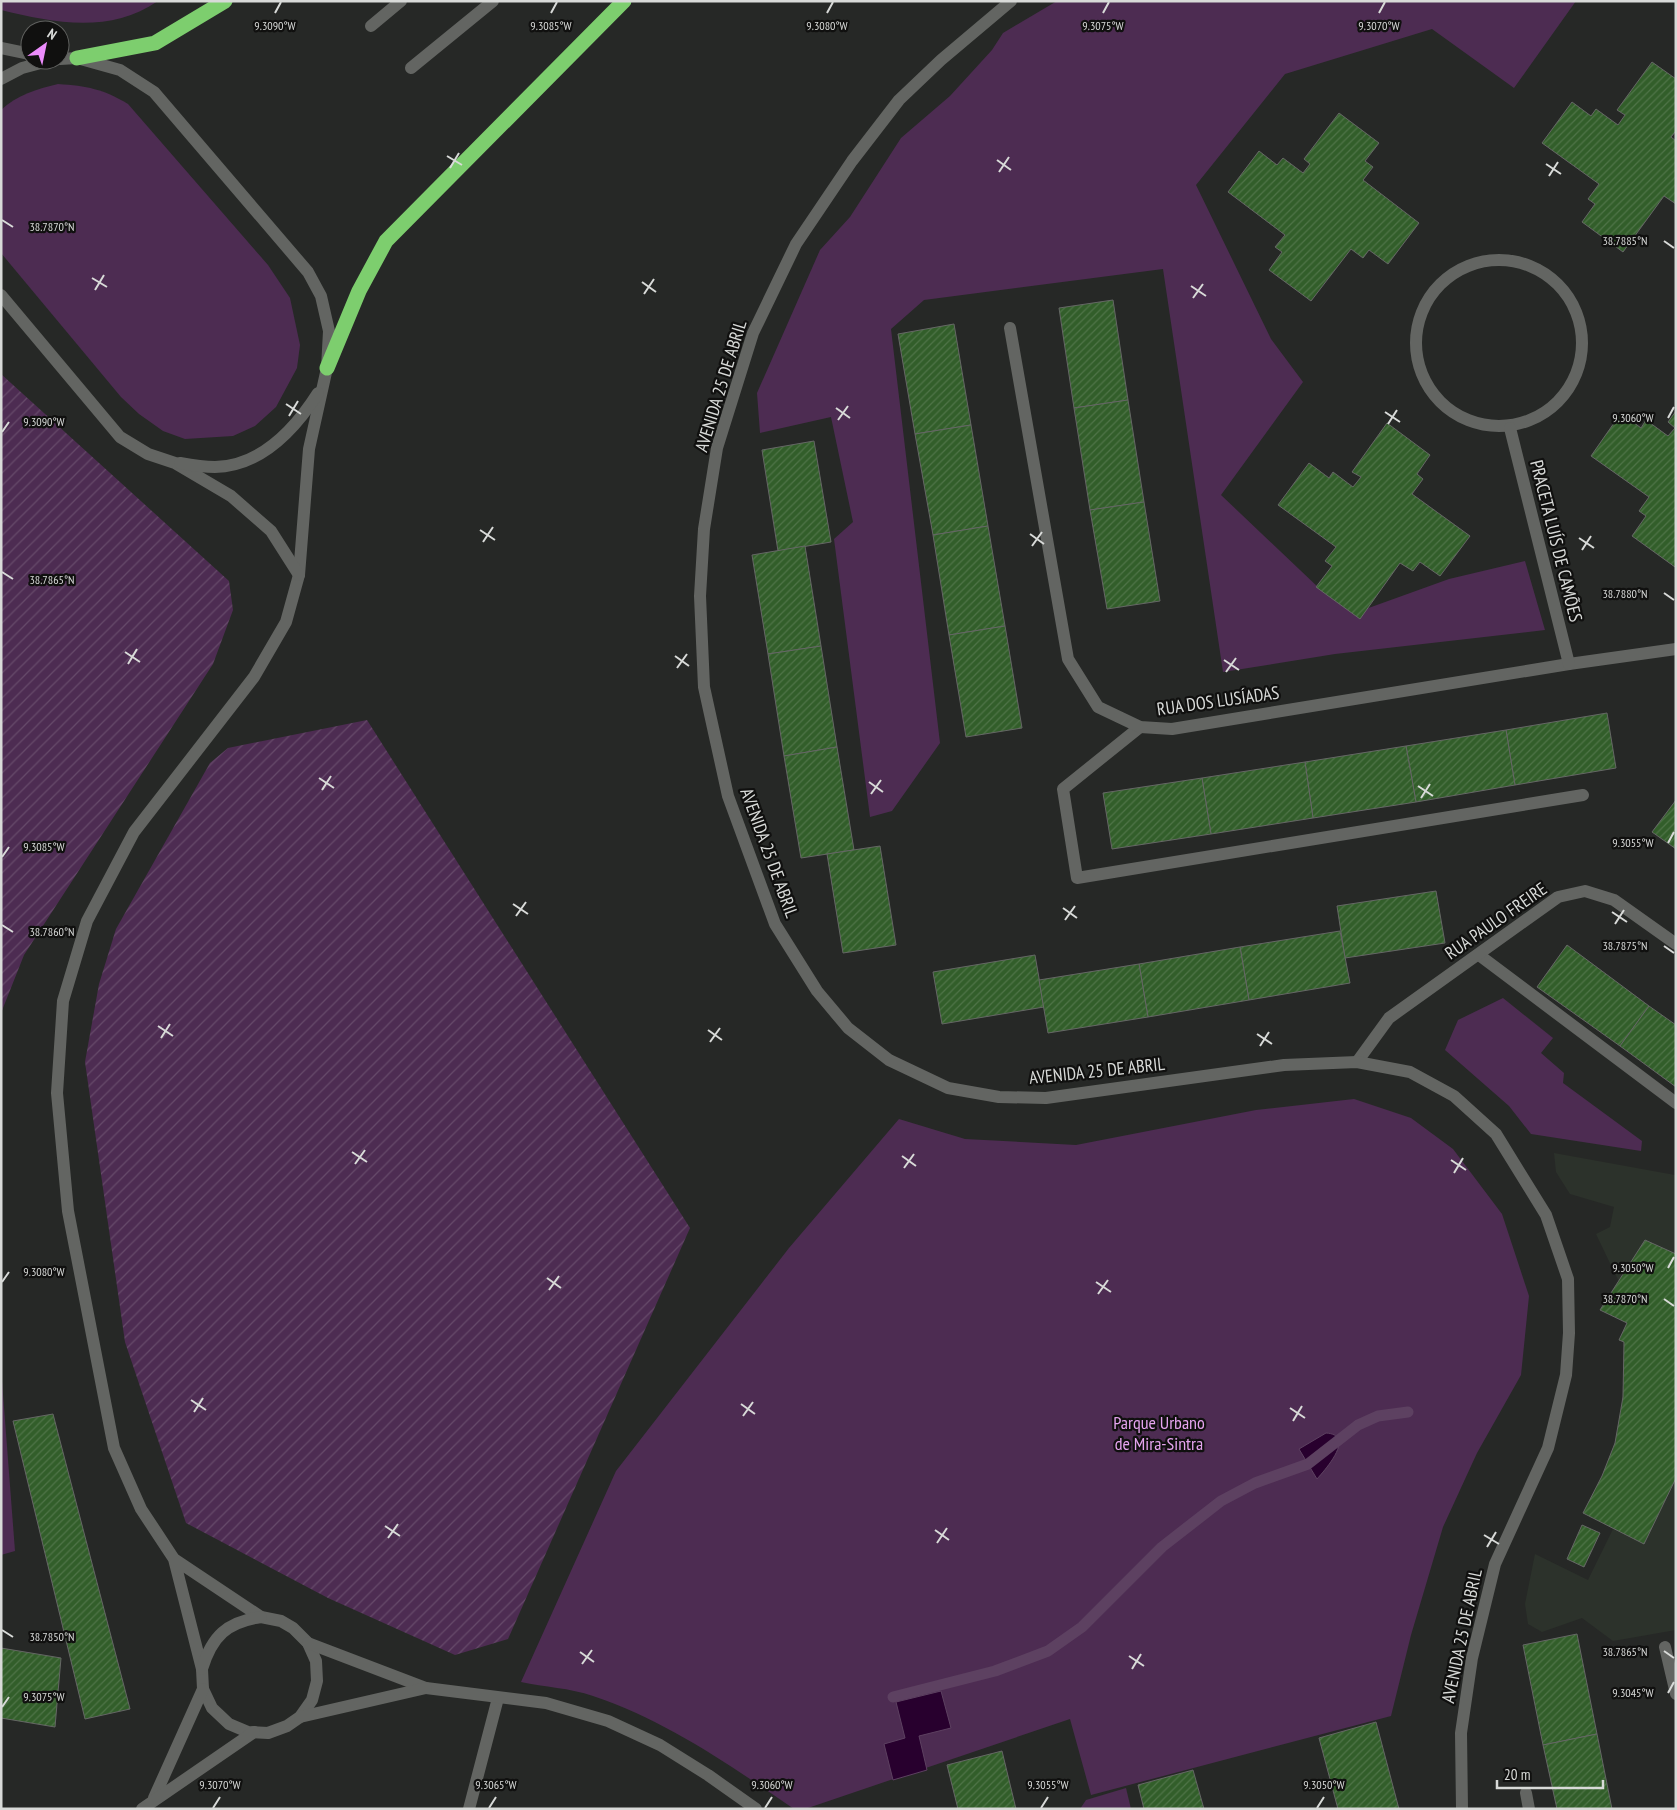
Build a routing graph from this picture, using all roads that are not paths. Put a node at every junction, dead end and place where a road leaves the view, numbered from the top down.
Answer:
1 (225, 1) edge
2 (400, 1) edge
3 (493, 1) edge
4 (624, 1) edge
5 (1011, 1) edge
6 (371, 26) dead end
7 (1, 48) edge
8 (20, 52) edge
9 (70, 58) edge
10 (77, 58) junction
11 (411, 68) dead end
12 (20, 69) edge
13 (1, 79) edge
14 (1, 295) edge
15 (1010, 328) dead end
16 (327, 368) junction
17 (322, 388) junction
18 (1510, 428) junction
19 (175, 463) junction
20 (299, 575) junction
21 (1676, 648) edge
22 (1569, 664) junction
23 (1140, 727) junction
24 (1583, 796) dead end
25 (1676, 944) edge
26 (1479, 955) junction
27 (1358, 1062) junction
28 (1676, 1103) edge
29 (174, 1559) junction
30 (261, 1617) junction
31 (308, 1643) junction
32 (1665, 1646) dead end
33 (202, 1670) junction
34 (426, 1688) junction
35 (203, 1689) junction
36 (1676, 1694) edge
37 (498, 1698) junction
38 (300, 1717) junction
39 (254, 1732) junction
40 (1526, 1793) dead end
41 (154, 1798) junction
42 (142, 1809) edge
43 (469, 1809) edge
44 (756, 1809) edge
45 (1462, 1809) edge
46 (1528, 1809) edge

1 - 10 highway
2 - 6 street
3 - 11 street
4 - 16 highway
5 - 27 street, AVENIDA 25 DE ABRIL
7 - 8 street
9 - 10 street
10 - 16 street
12 - 13 street
14 - 19 street
15 - 23 street, RUA DOS LUSÍADAS
16 - 17 street
17 - 19 street
17 - 20 street
18 - 18 street
18 - 22 street, PRACETA LUÍS DE CAMÕES
19 - 20 street
20 - 29 street
21 - 22 street, RUA DOS LUSÍADAS
22 - 23 street, RUA DOS LUSÍADAS
23 - 24 street
25 - 26 street, RUA PAULO FREIRE
26 - 27 street, RUA PAULO FREIRE
26 - 28 street
27 - 45 street, AVENIDA 25 DE ABRIL
29 - 30 street
29 - 33 street
30 - 31 street
30 - 33 street
31 - 34 street
31 - 38 street
32 - 36 street
33 - 35 street
34 - 37 street
34 - 38 street
35 - 39 street
35 - 41 street
37 - 43 street
37 - 44 street
38 - 39 street
39 - 41 street
40 - 46 street
41 - 42 street

